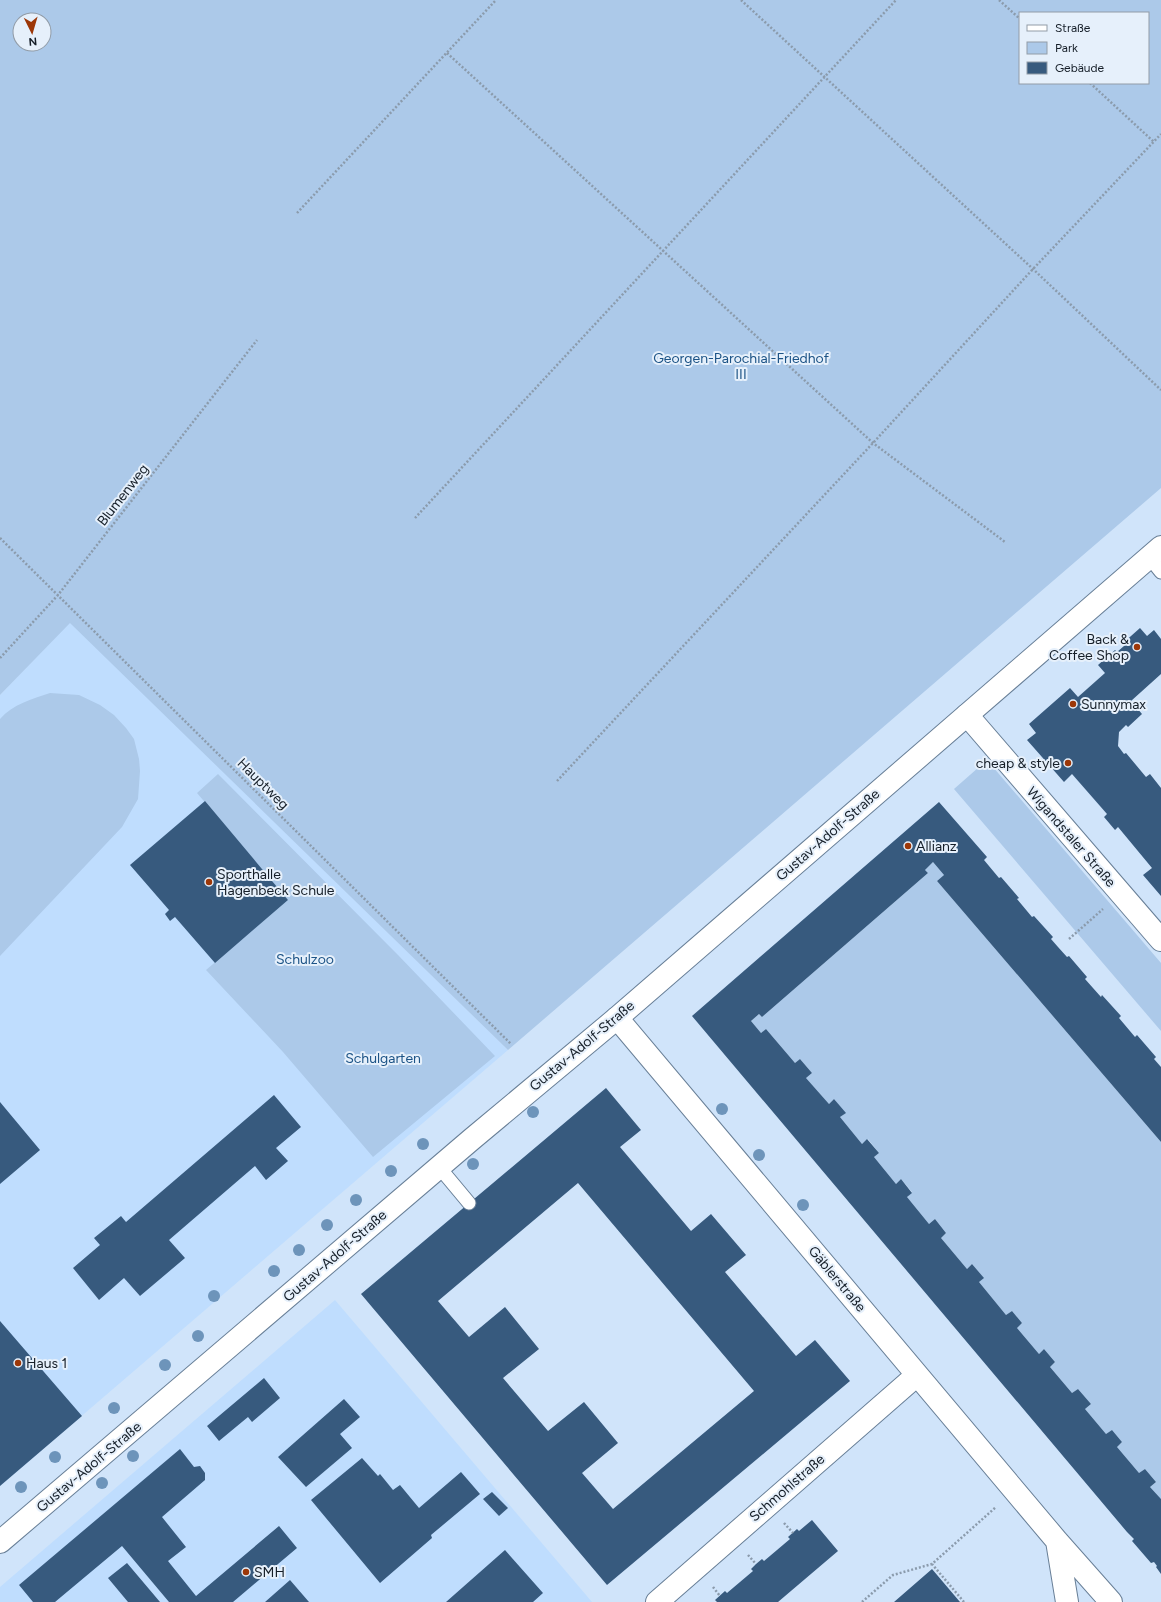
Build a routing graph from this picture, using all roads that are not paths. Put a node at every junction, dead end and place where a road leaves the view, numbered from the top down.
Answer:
1 (1157, 559) edge
2 (967, 715) junction
3 (1161, 940) edge
4 (616, 1018) junction
5 (439, 1167) junction
6 (469, 1203) dead end
7 (917, 1375) junction
8 (1057, 1541) junction
9 (0, 1542) edge
10 (657, 1602) edge
11 (1067, 1602) edge
12 (1111, 1602) edge

1 - 2 street, Gustav-Adolf-Straße
2 - 3 street, Wigandstaler Straße
2 - 4 street, Gustav-Adolf-Straße
4 - 5 street, Gustav-Adolf-Straße
4 - 7 street, Gäblerstraße
5 - 6 lane
5 - 9 street, Gustav-Adolf-Straße
7 - 8 street, Gäblerstraße
7 - 10 street, Schmohlstraße
8 - 11 street
8 - 12 street, Gäblerstraße

